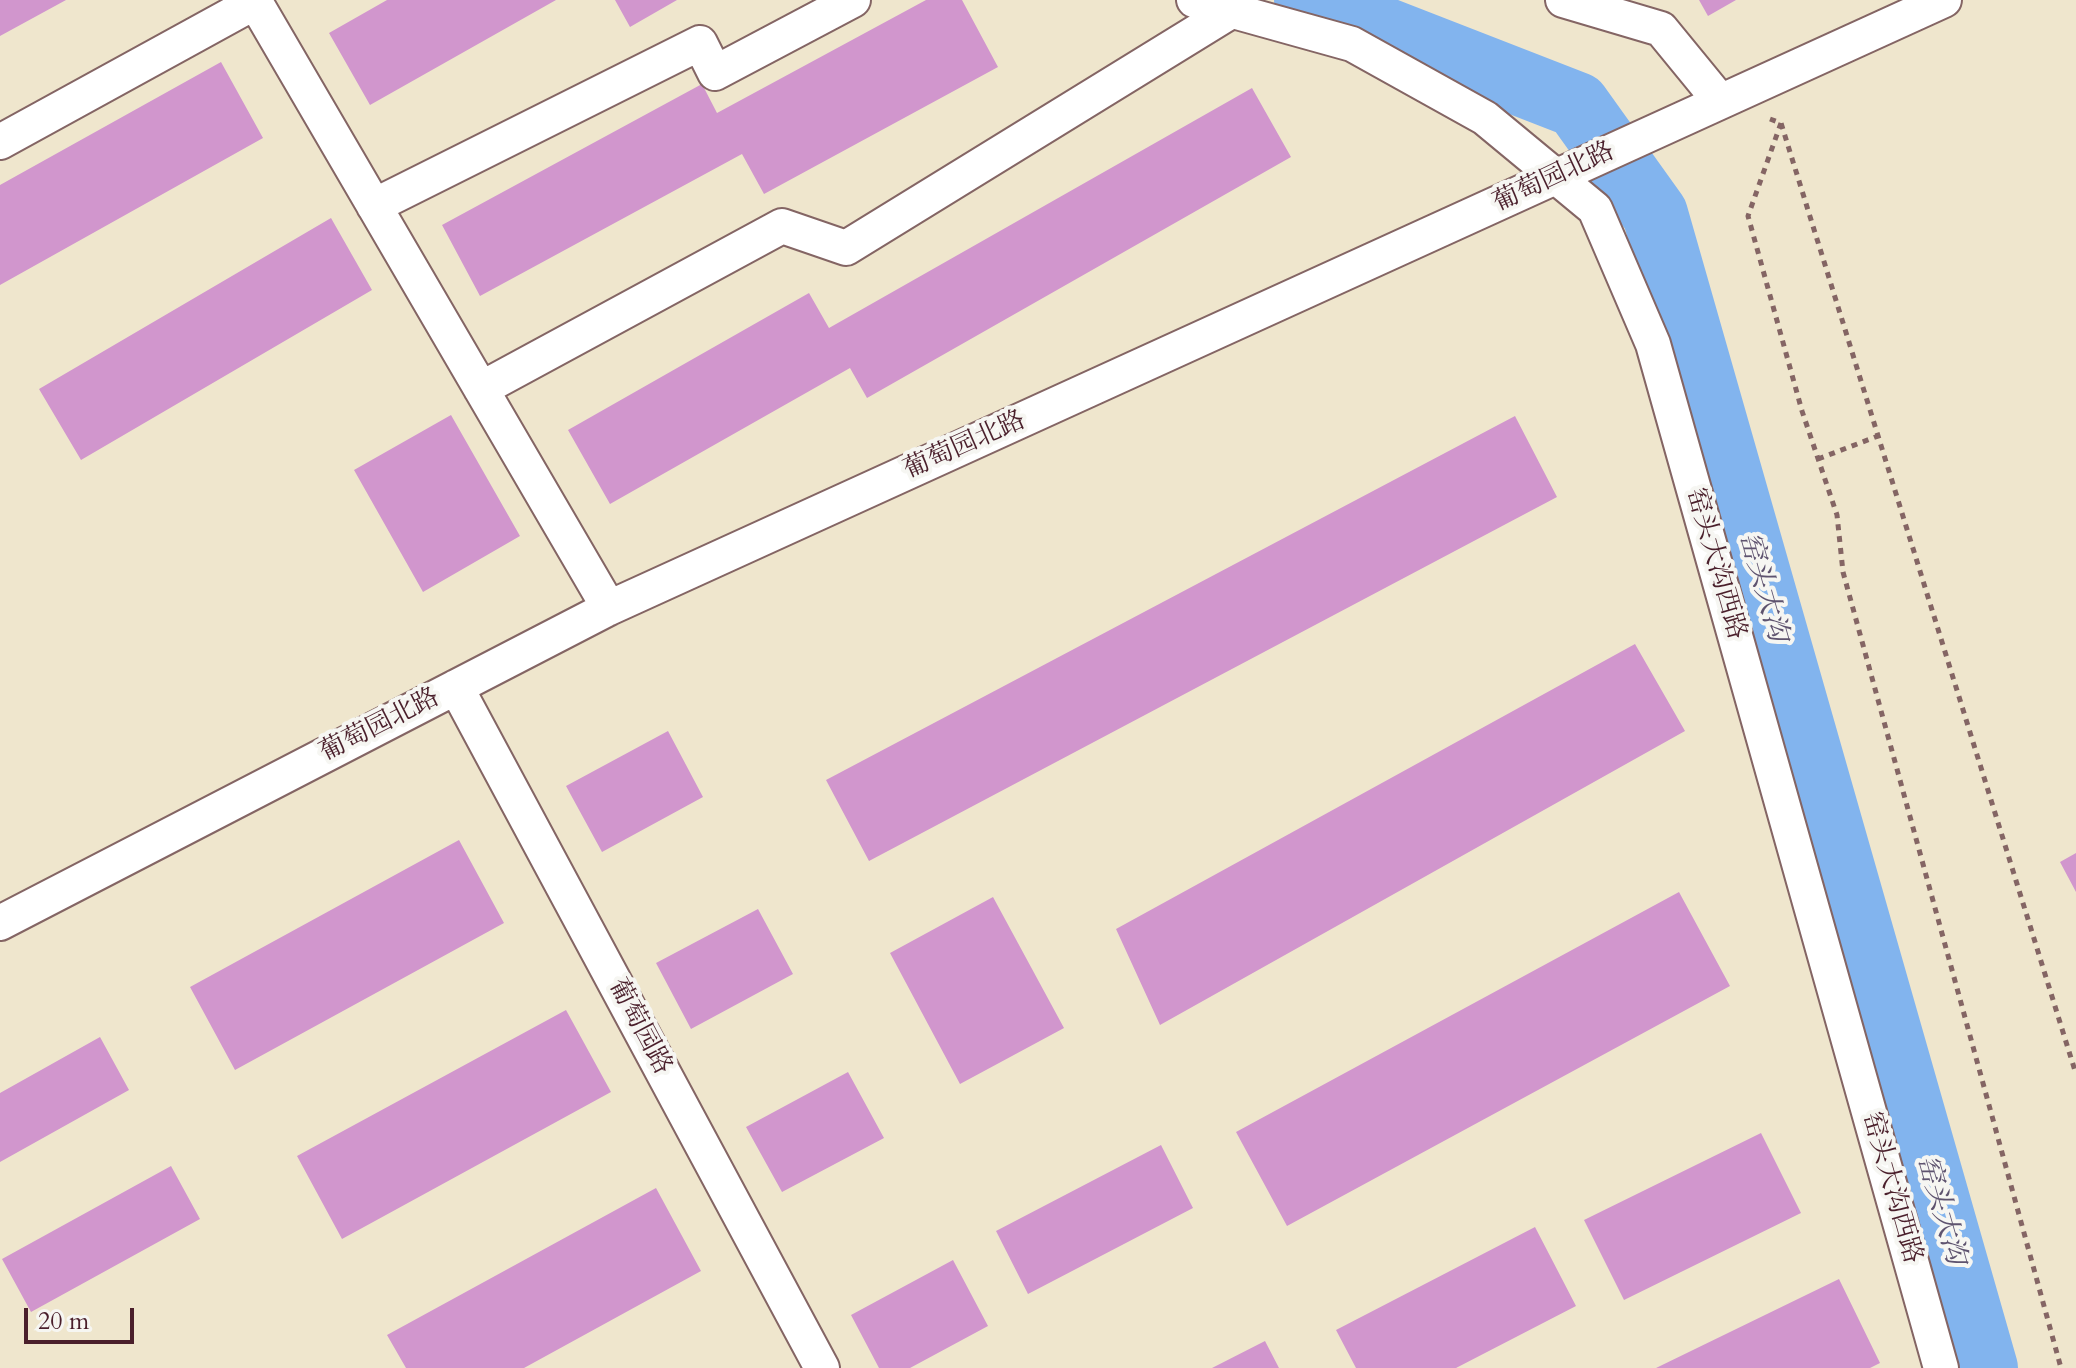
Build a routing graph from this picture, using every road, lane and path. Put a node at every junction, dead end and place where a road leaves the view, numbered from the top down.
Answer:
1 (853, 0) edge
2 (1194, 0) edge
3 (1563, 0) edge
4 (1944, 0) edge
5 (254, 1) edge
6 (1231, 11) junction
7 (1720, 101) junction
8 (1781, 123) junction
9 (0, 142) edge
10 (1556, 177) junction
11 (374, 206) junction
12 (481, 389) junction
13 (1878, 436) junction
14 (1818, 459) junction
15 (609, 608) junction
16 (456, 687) junction
17 (0, 923) edge
18 (2076, 1074) edge
19 (822, 1368) edge
20 (1941, 1368) edge
21 (2061, 1368) edge

1 - 11 street
2 - 6 street, 窑头大沟西路
3 - 7 street
4 - 7 street, 葡萄园北路
5 - 9 street
5 - 11 street
6 - 10 street, 窑头大沟西路
6 - 12 street
7 - 8 path
7 - 10 street, 葡萄园北路
8 - 13 path
8 - 14 path
10 - 15 street, 葡萄园北路
10 - 20 street, 窑头大沟西路
11 - 12 street
12 - 15 street
13 - 14 path
13 - 18 path
14 - 21 path
15 - 16 street, 葡萄园北路
16 - 17 street, 葡萄园北路
16 - 19 street, 葡萄园路

